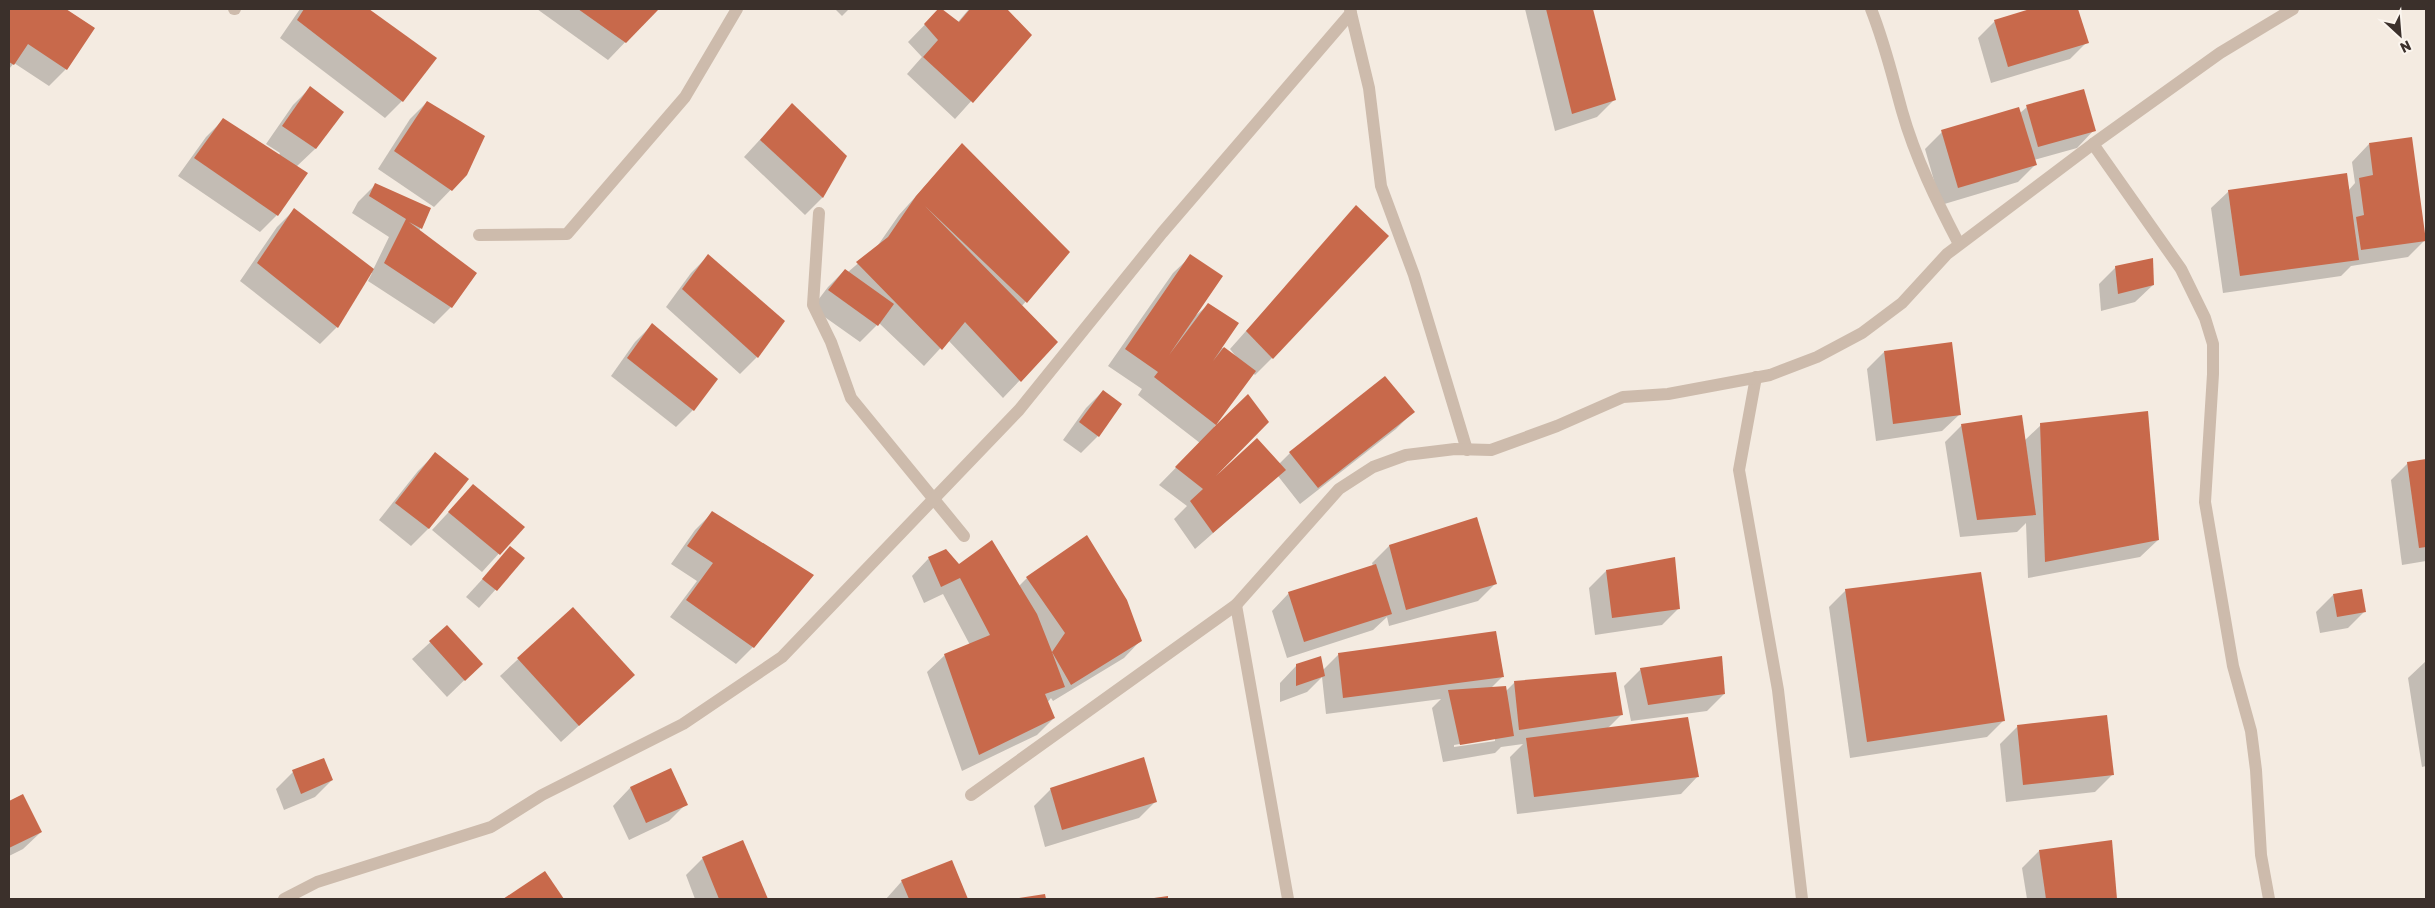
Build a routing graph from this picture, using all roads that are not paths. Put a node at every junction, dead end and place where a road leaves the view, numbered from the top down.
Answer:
1 (737, 9) edge
2 (1872, 9) edge
3 (2293, 9) edge
4 (1351, 11) edge
5 (2093, 144) junction
6 (819, 213) dead end
7 (479, 235) dead end
8 (1959, 244) junction
9 (1756, 377) junction
10 (1467, 450) junction
11 (934, 499) junction
12 (964, 536) dead end
13 (1236, 605) junction
14 (971, 795) dead end
15 (284, 899) edge
16 (1288, 899) edge
17 (1802, 899) edge
18 (2269, 899) edge

1 - 7 street
2 - 8 street
3 - 5 street
4 - 10 street
4 - 11 street
5 - 8 street
5 - 18 street
6 - 11 street
8 - 9 street
9 - 10 street
9 - 17 street
10 - 13 street
11 - 12 street
11 - 15 street
13 - 14 street
13 - 16 street

